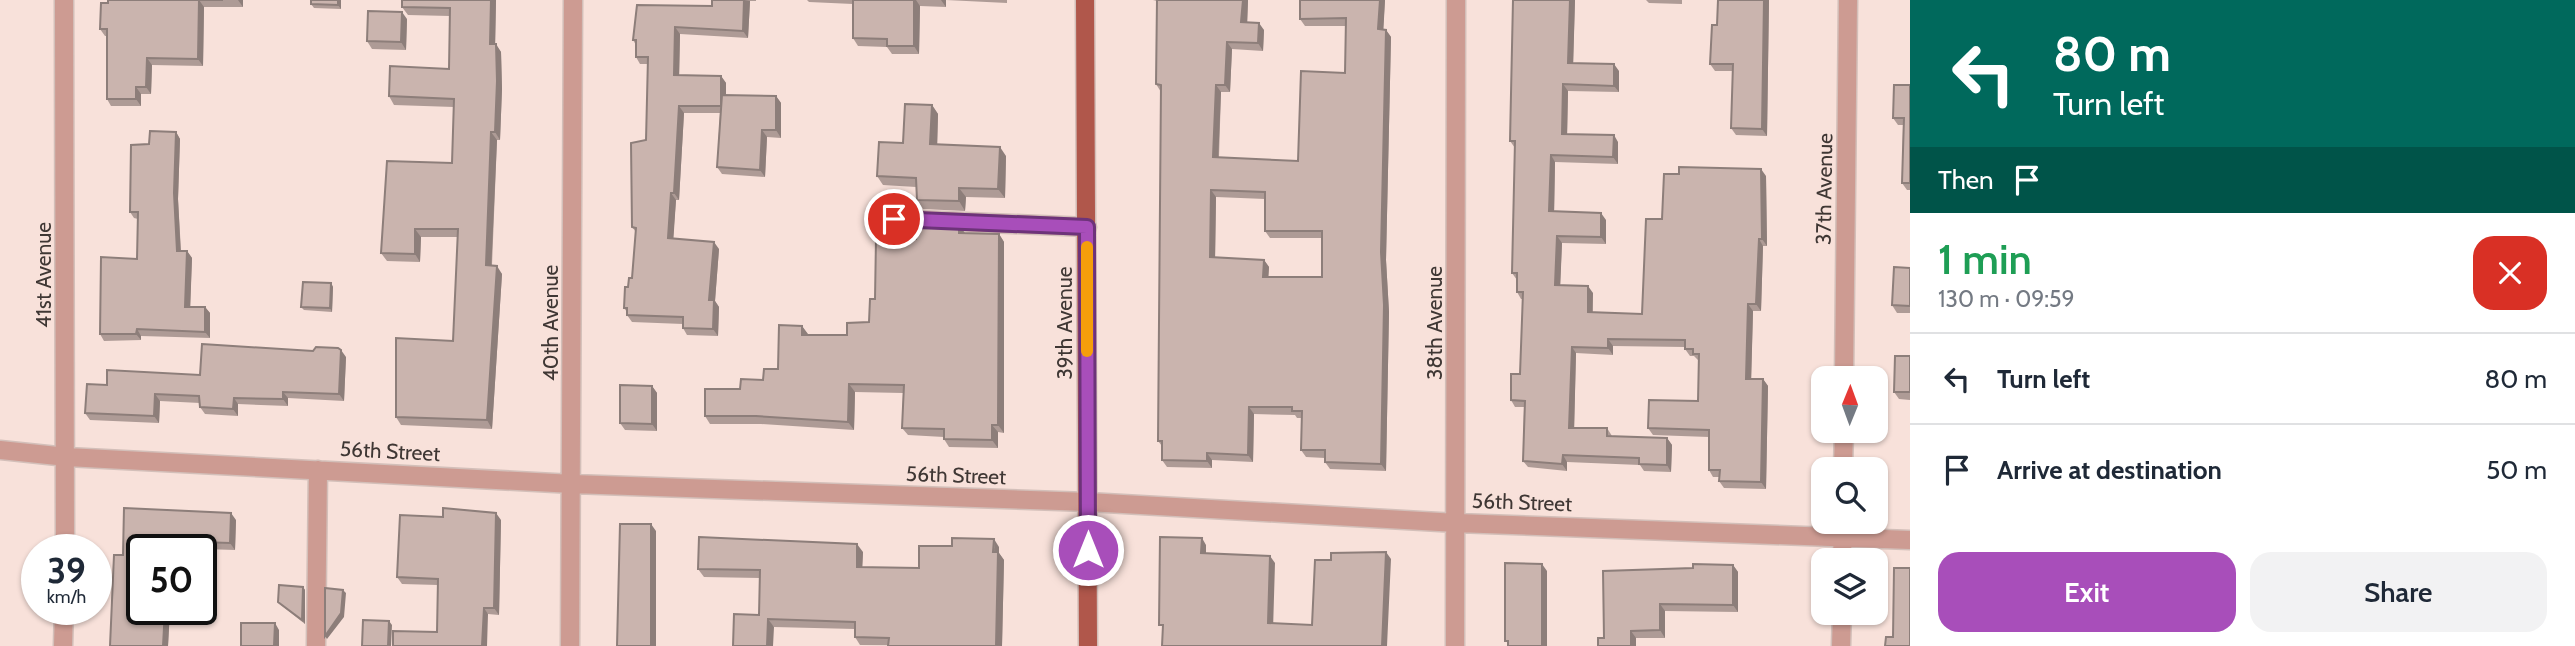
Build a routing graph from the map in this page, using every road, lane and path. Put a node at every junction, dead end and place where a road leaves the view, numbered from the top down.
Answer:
1 (64, 0) edge
2 (573, 0) edge
3 (1085, 0) edge
4 (1456, 0) edge
5 (1849, 0) edge
6 (894, 219) dead end
7 (1087, 227) junction
8 (1844, 366) edge
9 (0, 450) edge
10 (66, 457) junction
11 (318, 470) junction
12 (573, 484) junction
13 (1088, 502) junction
14 (1457, 523) junction
15 (1811, 529) edge
16 (65, 534) edge
17 (1873, 534) edge
18 (1910, 540) edge
19 (64, 625) edge
20 (1842, 625) edge
21 (63, 646) edge
22 (316, 646) edge
23 (570, 646) edge
24 (1088, 646) edge
25 (1455, 646) edge
26 (1841, 646) edge

1 - 10 street, 41st Avenue
2 - 12 street, 40th Avenue
3 - 7 main road, 39th Avenue
4 - 14 street, 38th Avenue
5 - 8 street, 37th Avenue
6 - 7 street
7 - 13 main road, 39th Avenue
9 - 10 street, 56th Street
10 - 11 street, 56th Street
10 - 16 street, 41st Avenue
11 - 12 street, 56th Street
11 - 22 street
12 - 13 street, 56th Street
12 - 23 street, 40th Avenue
13 - 14 street, 56th Street
13 - 24 main road, 39th Avenue
14 - 15 street, 56th Street
14 - 25 street, 38th Avenue
17 - 18 street, 56th Street
19 - 21 street
20 - 26 street

